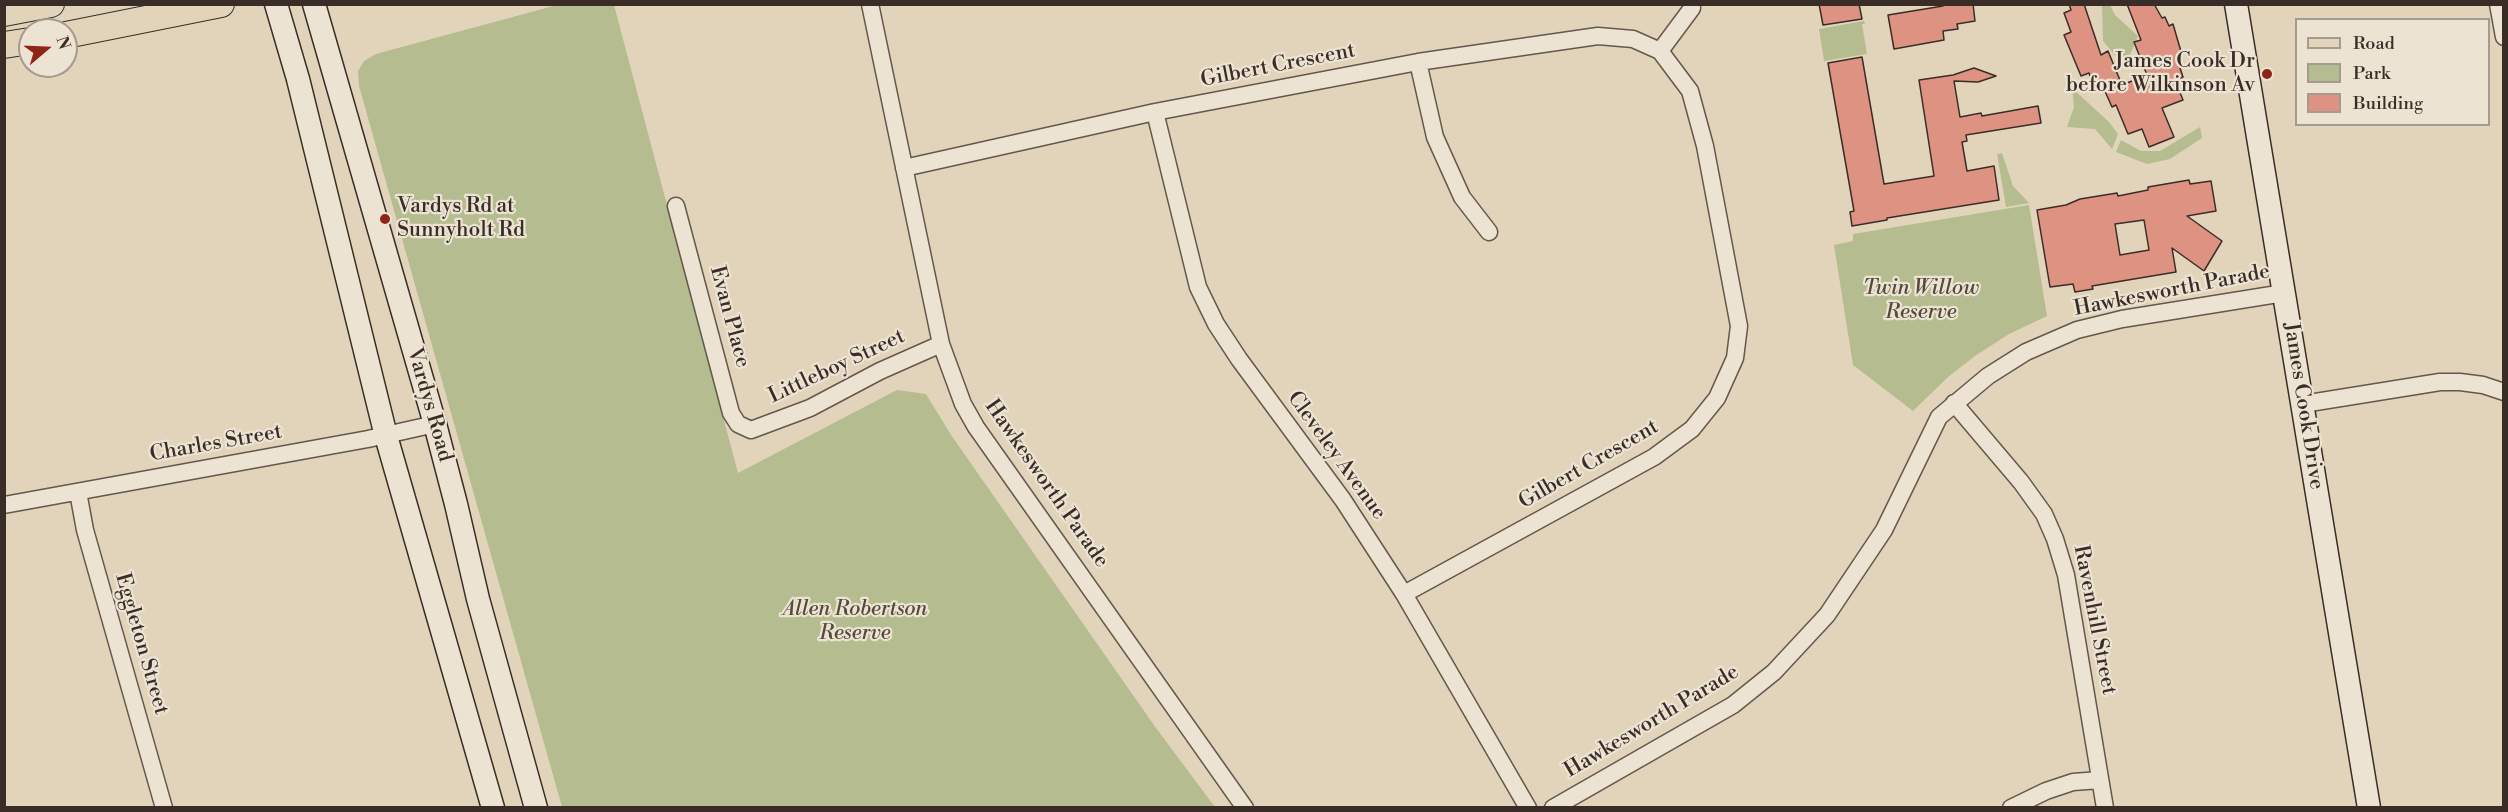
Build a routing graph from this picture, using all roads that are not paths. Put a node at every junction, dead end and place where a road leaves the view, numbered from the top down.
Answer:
1 (51, 4) edge
2 (221, 4) edge
3 (276, 4) edge
4 (314, 4) edge
5 (870, 4) edge
6 (2236, 4) edge
7 (2498, 4) edge
8 (1692, 8) dead end
9 (4, 13) edge
10 (78, 32) edge
11 (2504, 37) edge
12 (1660, 51) junction
13 (1418, 62) junction
14 (1155, 112) junction
15 (904, 168) junction
16 (676, 206) dead end
17 (1489, 232) dead end
18 (2284, 293) junction
19 (941, 344) junction
20 (2504, 392) edge
21 (1954, 402) junction
22 (2303, 404) junction
23 (435, 424) junction
24 (751, 430) joint
25 (386, 436) junction
26 (78, 492) junction
27 (4, 505) edge
28 (1404, 594) junction
29 (2100, 780) junction
30 (164, 807) edge
31 (493, 807) edge
32 (536, 807) edge
33 (1245, 807) edge
34 (1528, 807) edge
35 (1553, 807) edge
36 (2011, 807) edge
37 (2104, 807) edge
38 (2369, 807) edge

1 - 9 main road
2 - 10 main road
3 - 25 main road
4 - 23 main road, Vardys Road
5 - 15 street, Hawkesworth Parade
6 - 18 main road, James Cook Drive
7 - 11 street
8 - 12 street
12 - 13 street, Gilbert Crescent
12 - 28 street, Gilbert Crescent
13 - 14 street, Gilbert Crescent
13 - 17 street
14 - 15 street, Gilbert Crescent
14 - 28 street, Cleveley Avenue
15 - 19 street, Hawkesworth Parade
16 - 24 street, Evan Place
18 - 21 street, Hawkesworth Parade
18 - 22 main road, James Cook Drive
19 - 24 street, Littleboy Street
19 - 33 street, Hawkesworth Parade
20 - 22 street
21 - 29 street, Ravenhill Street
21 - 35 street, Hawkesworth Parade
22 - 38 main road, James Cook Drive
23 - 25 street, Charles Street
23 - 32 main road, Vardys Road
25 - 26 street, Charles Street
25 - 31 main road
26 - 27 street, Charles Street
26 - 30 street, Eggleton Street
28 - 34 street, Cleveley Avenue
29 - 36 street
29 - 37 street, Ravenhill Street

